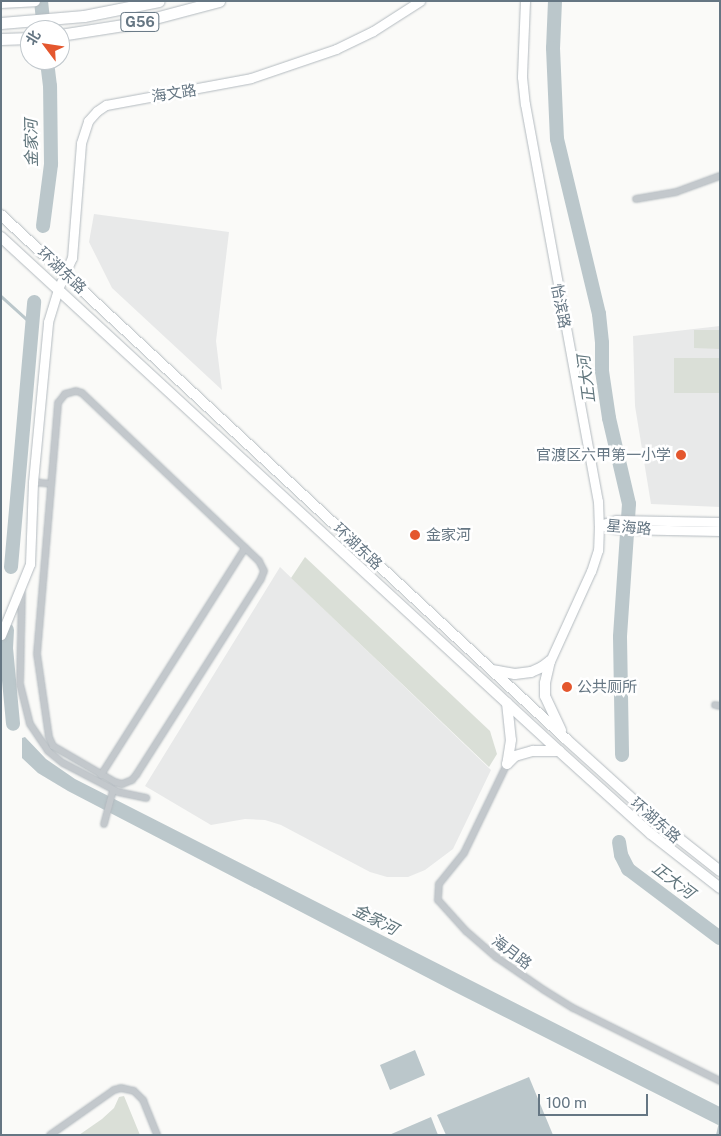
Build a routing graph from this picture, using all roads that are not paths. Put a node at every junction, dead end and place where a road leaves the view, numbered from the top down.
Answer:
1 (35, 1) edge
2 (159, 1) edge
3 (219, 1) edge
4 (420, 1) edge
5 (525, 1) edge
6 (30, 2) edge
7 (1, 3) edge
8 (1, 23) edge
9 (70, 33) edge
10 (20, 38) edge
11 (1, 39) edge
12 (720, 176) edge
13 (636, 199) dead end
14 (1, 215) edge
15 (1, 237) edge
16 (66, 274) junction
17 (58, 289) junction
18 (33, 482) junction
19 (51, 484) junction
20 (720, 522) edge
21 (599, 525) junction
22 (637, 525) junction
23 (720, 531) edge
24 (245, 548) junction
25 (30, 564) junction
26 (44, 565) junction
27 (22, 585) junction
28 (1, 635) edge
29 (550, 660) junction
30 (491, 669) junction
31 (507, 703) junction
32 (566, 740) junction
33 (559, 751) junction
34 (507, 764) junction
35 (102, 775) junction
36 (112, 793) junction
37 (146, 798) dead end
38 (104, 824) dead end
39 (720, 871) edge
40 (720, 888) edge
41 (718, 1080) edge
42 (50, 1135) edge
43 (158, 1135) edge

1 - 6 main road
2 - 8 highway, G56
3 - 9 highway, G56
4 - 16 street, 海文路
5 - 21 street, 怡滨路
6 - 7 main road
10 - 11 highway
12 - 13 street
14 - 16 main road, 环湖东路
15 - 17 main road, 环湖东路
16 - 17 street, 海文路
16 - 30 main road, 环湖东路
17 - 18 street, 海文路
17 - 31 main road, 环湖东路
18 - 19 street
18 - 25 street, 海文路
19 - 24 street
19 - 26 street
20 - 22 street, 星海路
21 - 22 street, 星海路
21 - 29 street, 怡滨路
22 - 23 street, 星海路
24 - 35 street
24 - 35 street
25 - 26 street
25 - 27 street, 海文路
26 - 35 street
27 - 28 street, 海文路
27 - 36 street
29 - 30 main road
29 - 32 main road
30 - 32 main road, 环湖东路
31 - 33 main road, 环湖东路
31 - 34 main road
32 - 39 main road, 环湖东路
33 - 34 main road
33 - 40 main road, 环湖东路
34 - 41 street, 海月路
36 - 37 street
36 - 38 street
42 - 43 street

